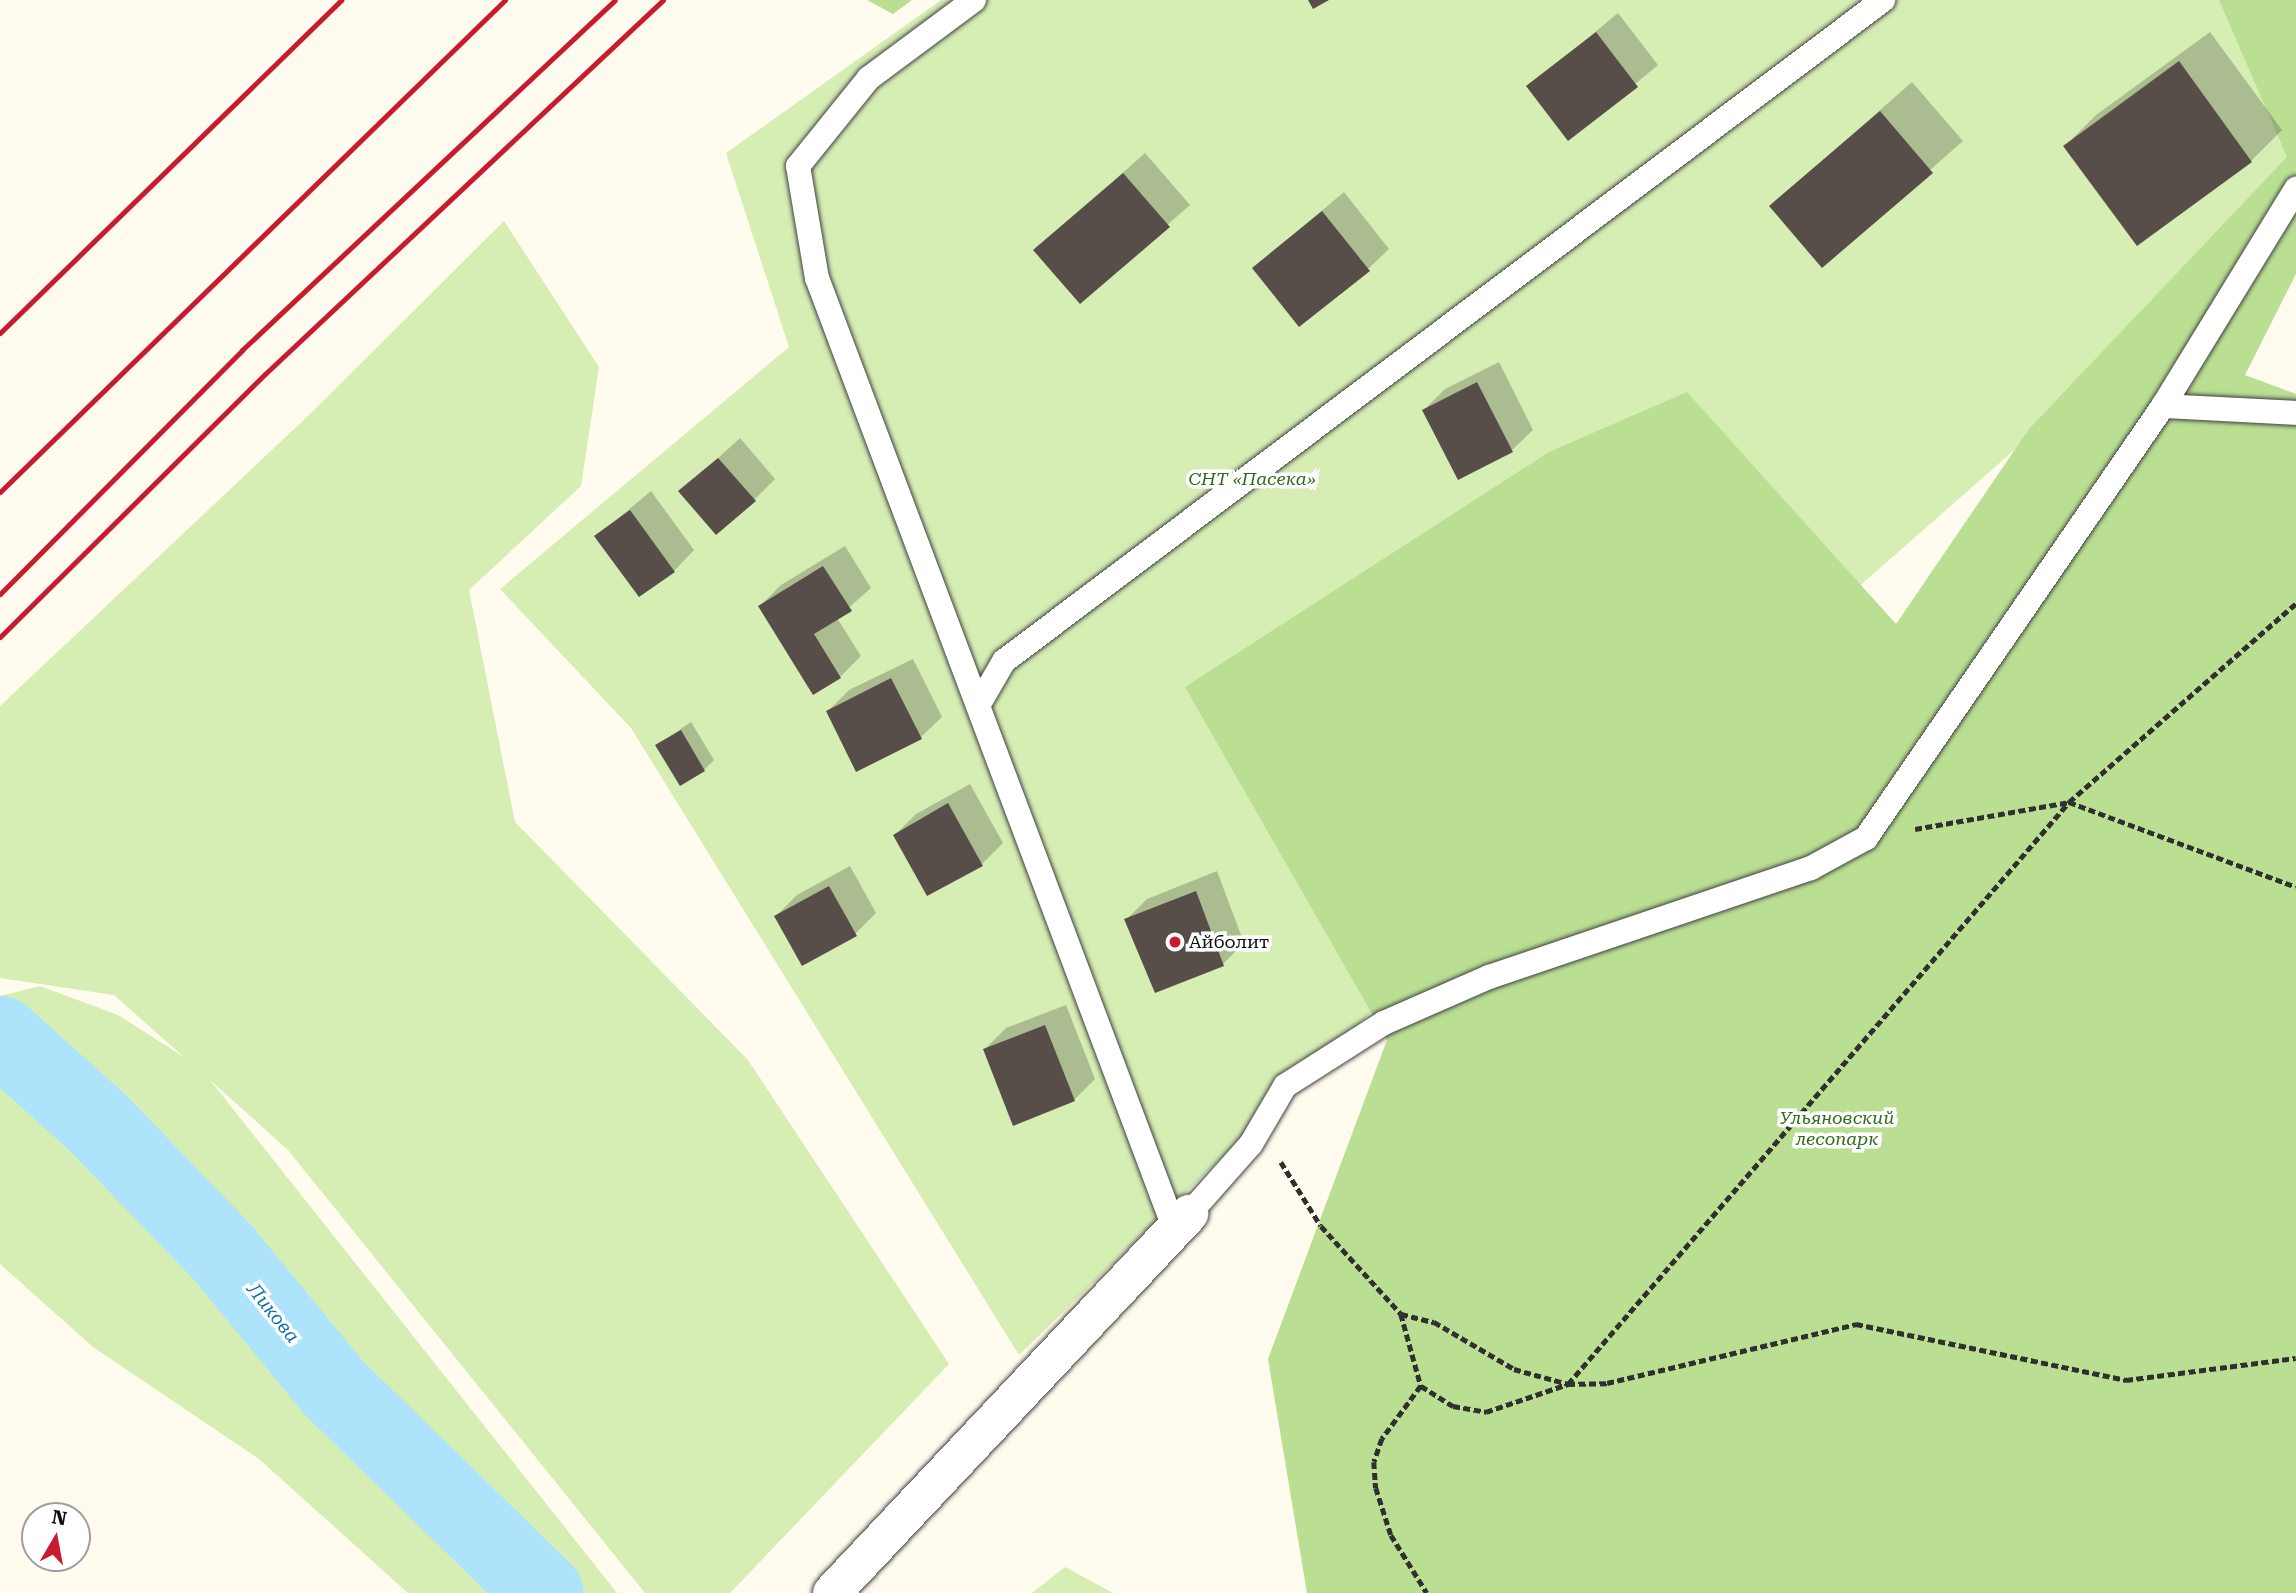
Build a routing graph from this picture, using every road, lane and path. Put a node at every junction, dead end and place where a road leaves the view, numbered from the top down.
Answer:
1 (974, 0) edge
2 (1883, 0) edge
3 (2296, 189) edge
4 (2163, 406) junction
5 (2296, 414) edge
6 (2296, 603) edge
7 (979, 704) junction
8 (2069, 802) junction
9 (1866, 838) junction
10 (2296, 887) edge
11 (1251, 1144) junction
12 (1182, 1222) junction
13 (1401, 1314) junction
14 (2296, 1358) edge
15 (1568, 1384) junction
16 (1421, 1386) junction
17 (832, 1593) edge
18 (1427, 1593) edge

1 - 7 lane
2 - 7 lane
3 - 4 lane
4 - 5 lane
4 - 9 lane
6 - 8 path
7 - 12 lane
8 - 9 path
8 - 10 path
8 - 15 path
9 - 11 lane
11 - 12 lane
11 - 13 path
12 - 17 street
13 - 15 path
13 - 16 path
14 - 15 path
15 - 16 path
16 - 18 path

